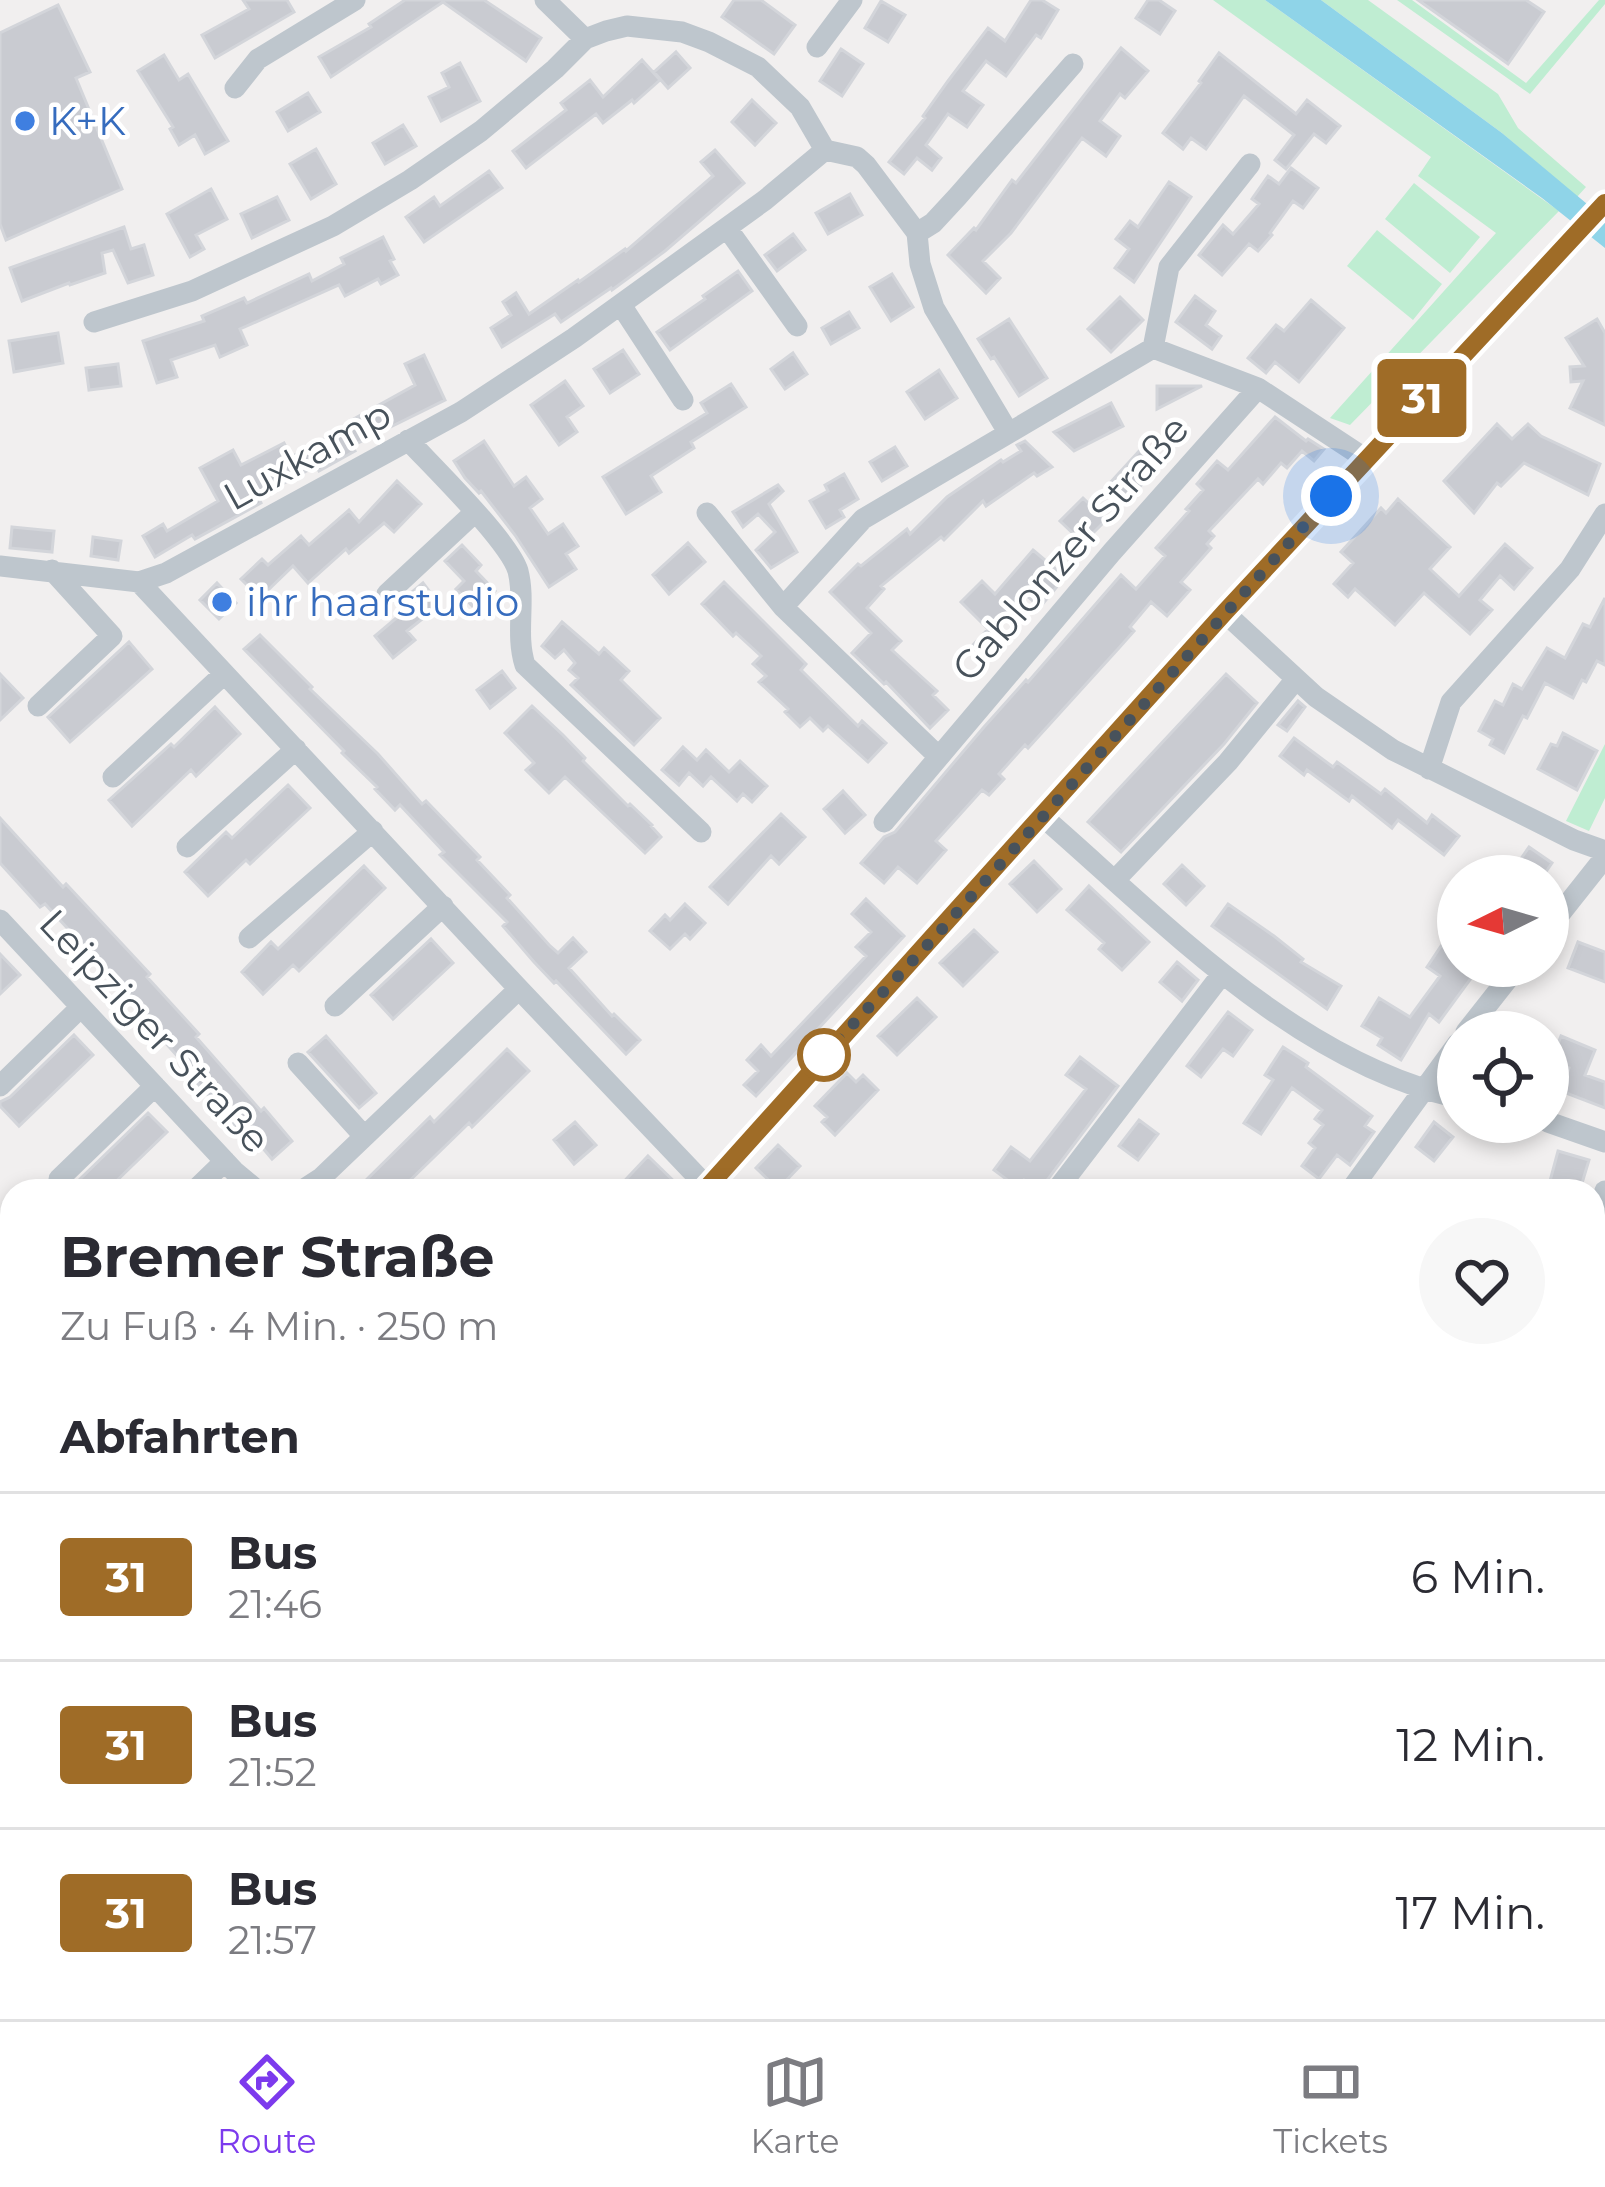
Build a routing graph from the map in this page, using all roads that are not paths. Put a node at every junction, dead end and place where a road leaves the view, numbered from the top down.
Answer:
1 (355, 0) edge
2 (545, 0) edge
3 (852, 0) edge
4 (586, 40) junction
5 (817, 47) dead end
6 (1073, 64) dead end
7 (236, 88) dead end
8 (825, 150) junction
9 (1250, 164) dead end
10 (1605, 203) edge
11 (727, 228) junction
12 (917, 233) junction
13 (621, 304) junction
14 (94, 322) dead end
15 (797, 326) dead end
16 (1153, 348) junction
17 (1258, 388) junction
18 (683, 400) dead end
19 (1008, 432) junction
20 (409, 440) junction
21 (1366, 459) junction
22 (474, 513) junction
23 (706, 513) dead end
24 (1605, 514) edge
25 (0, 566) edge
26 (52, 570) junction
27 (139, 582) junction
28 (387, 594) dead end
29 (783, 608) junction
30 (1225, 612) junction
31 (224, 674) junction
32 (1296, 679) junction
33 (38, 706) dead end
34 (296, 748) junction
35 (938, 756) junction
36 (1430, 769) junction
37 (113, 778) dead end
38 (1042, 816) junction
39 (884, 822) dead end
40 (373, 831) junction
41 (701, 832) dead end
42 (187, 847) dead end
43 (1605, 854) edge
44 (1115, 880) junction
45 (1569, 901) edge
46 (443, 906) junction
47 (3, 928) edge
48 (249, 938) dead end
49 (1222, 974) junction
50 (1501, 987) edge
51 (519, 989) junction
52 (82, 1006) junction
53 (335, 1006) dead end
54 (1483, 1011) edge
55 (298, 1063) dead end
56 (1437, 1071) edge
57 (155, 1085) junction
58 (0, 1086) edge
59 (1423, 1090) junction
60 (1437, 1093) edge
61 (1569, 1129) edge
62 (364, 1136) junction
63 (1605, 1142) edge
64 (230, 1166) junction
65 (59, 1179) edge
66 (211, 1179) edge
67 (243, 1179) edge
68 (319, 1179) edge
69 (698, 1179) edge
70 (718, 1179) edge
71 (1065, 1179) edge
72 (1359, 1179) edge

1 - 7 street
2 - 4 street
3 - 5 street
4 - 8 street
4 - 14 street
6 - 12 street
8 - 11 street, Luxkamp
8 - 12 street
9 - 16 street
10 - 21 street
11 - 13 street, Luxkamp
11 - 15 street
12 - 19 street
13 - 18 street
13 - 20 street, Luxkamp
16 - 17 street
16 - 19 street
17 - 21 street
17 - 35 street, Gablonzer Straße
19 - 29 street
20 - 22 street
20 - 27 street, Luxkamp
21 - 30 street
22 - 28 street
22 - 41 street
23 - 29 street
24 - 36 street
25 - 26 street
26 - 27 street
26 - 33 street
27 - 31 street
29 - 35 street
30 - 32 street
30 - 38 street
31 - 34 street
31 - 37 street
32 - 36 street
32 - 44 street
34 - 40 street
34 - 42 street
35 - 39 street, Gablonzer Straße
36 - 43 street
38 - 44 street
38 - 70 street
40 - 46 street
40 - 48 street
43 - 45 street
44 - 49 street
46 - 51 street
46 - 53 street
47 - 52 street, Leipziger Straße
49 - 59 street
49 - 71 street
50 - 54 street
51 - 62 street
51 - 69 street
52 - 57 street, Leipziger Straße
52 - 58 street
55 - 62 street
56 - 59 street
57 - 64 street, Leipziger Straße
57 - 65 street
59 - 60 street
59 - 72 street
61 - 63 street
62 - 68 street
64 - 66 street
64 - 67 street, Leipziger Straße

